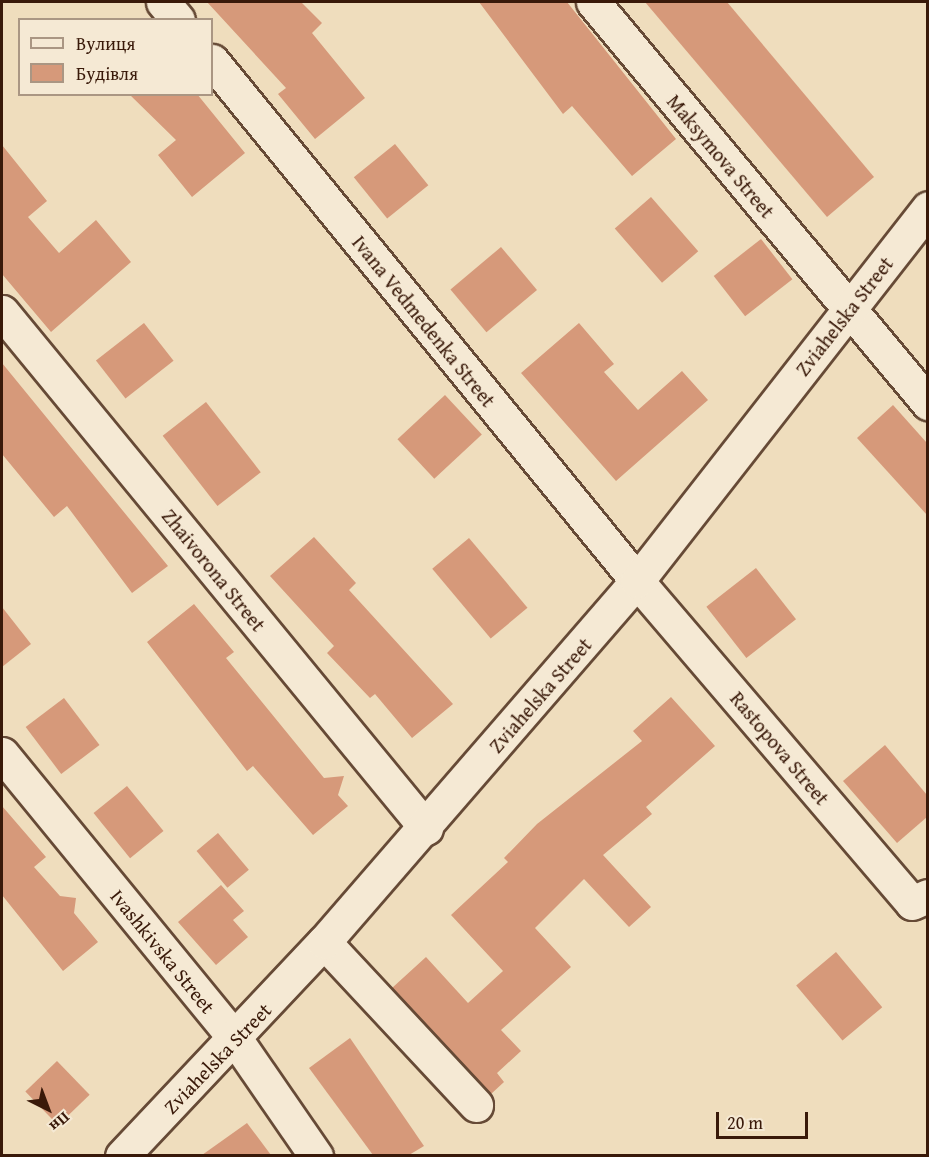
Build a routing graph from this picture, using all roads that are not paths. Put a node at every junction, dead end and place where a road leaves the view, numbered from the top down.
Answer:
1 (163, 2) edge
2 (593, 2) edge
3 (176, 18) edge
4 (213, 62) edge
5 (927, 208) edge
6 (848, 311) junction
7 (2, 312) edge
8 (927, 403) edge
9 (637, 581) junction
10 (2, 754) edge
11 (426, 828) junction
12 (927, 896) edge
13 (324, 942) junction
14 (236, 1040) junction
15 (476, 1105) dead end
16 (122, 1155) edge
17 (316, 1155) edge

1 - 3 street
2 - 6 street, Maksymova Street
4 - 9 street, Ivana Vedmedenka Street
5 - 6 street, Zviahelska Street
6 - 8 street, Maksymova Street
6 - 9 street, Zviahelska Street
7 - 11 street, Zhaivorona Street
9 - 11 street, Zviahelska Street
9 - 12 street, Rastopova Street
10 - 14 street, Ivashkivska Street
11 - 13 street, Zviahelska Street
13 - 14 street, Zviahelska Street
13 - 15 street
14 - 16 street, Zviahelska Street
14 - 17 street, Ivashkivska Street

